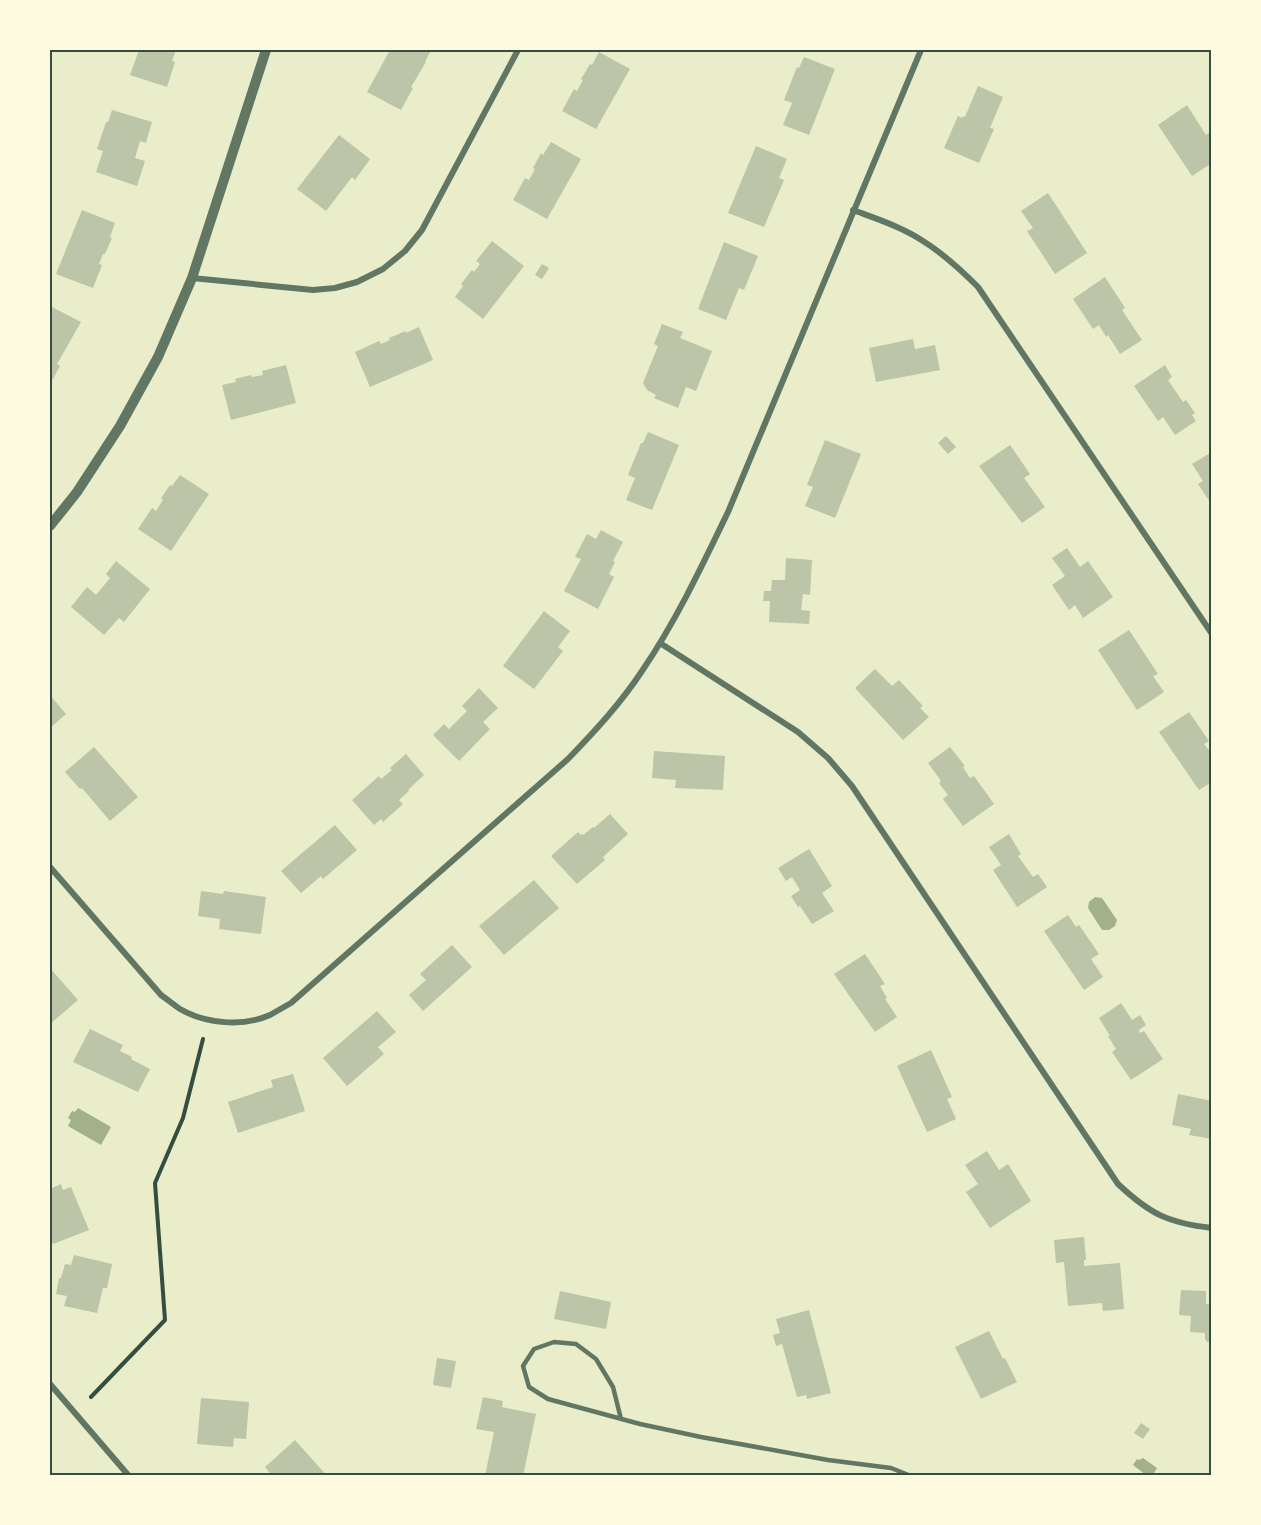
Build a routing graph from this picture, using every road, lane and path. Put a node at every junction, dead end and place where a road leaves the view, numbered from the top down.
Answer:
1 (266, 50) edge
2 (518, 50) edge
3 (921, 50) edge
4 (853, 210) junction
5 (192, 278) junction
6 (50, 526) edge
7 (1212, 634) edge
8 (660, 643) junction
9 (50, 867) edge
10 (203, 1039) dead end
11 (1212, 1228) edge
12 (50, 1384) edge
13 (91, 1397) dead end
14 (621, 1419) junction
15 (129, 1476) edge
16 (911, 1476) edge

1 - 5 street
2 - 5 street
3 - 4 street
4 - 7 street
4 - 8 street
5 - 6 street
8 - 9 street
8 - 11 street
10 - 13 path
12 - 15 street
14 - 14 lane
14 - 16 lane

